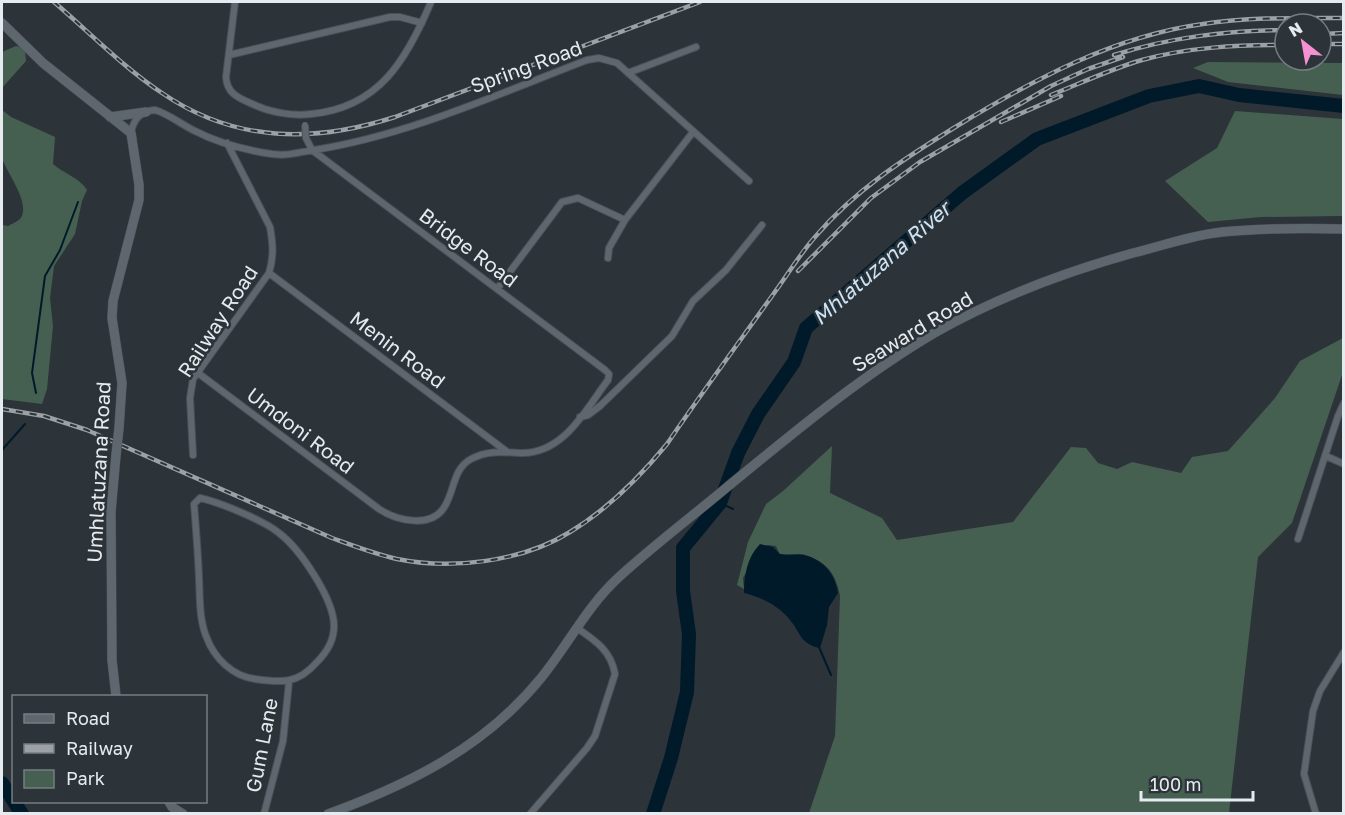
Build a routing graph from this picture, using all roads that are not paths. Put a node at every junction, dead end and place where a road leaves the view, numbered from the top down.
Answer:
1 (235, 2) edge
2 (431, 2) edge
3 (2, 23) edge
4 (422, 23) junction
5 (696, 47) dead end
6 (229, 55) junction
7 (628, 73) junction
8 (146, 112) junction
9 (304, 115) junction
10 (110, 117) junction
11 (693, 132) junction
12 (131, 133) junction
13 (227, 143) junction
14 (312, 150) junction
15 (749, 181) dead end
16 (625, 220) junction
17 (762, 225) dead end
18 (1344, 229) edge
19 (608, 258) dead end
20 (269, 273) junction
21 (497, 289) junction
22 (198, 373) junction
23 (1344, 403) edge
24 (580, 417) junction
25 (506, 451) junction
26 (193, 455) dead end
27 (1326, 456) junction
28 (1344, 464) edge
29 (1298, 538) dead end
30 (577, 628) junction
31 (1344, 652) edge
32 (289, 682) junction
33 (116, 695) edge
34 (170, 803) edge
35 (183, 813) edge
36 (264, 813) edge
37 (328, 813) edge
38 (530, 813) edge
39 (1316, 813) edge

1 - 6 street
2 - 4 street
3 - 10 street
4 - 6 street
4 - 9 street
5 - 7 street
6 - 9 street
7 - 11 street, Spring Road
7 - 14 street, Spring Road
8 - 10 street
8 - 12 street
8 - 13 street
9 - 14 street, bridge
10 - 12 street
11 - 15 street, Spring Road
11 - 16 street
12 - 33 street, Umhlatuzana Road, bridge
13 - 14 street
13 - 20 street, Railway Road
14 - 21 street, Bridge Road
16 - 19 street
16 - 21 street
17 - 24 street
18 - 30 street, Seaward Road
20 - 22 street, Railway Road
20 - 25 street, Menin Road
21 - 24 street, Bridge Road
22 - 25 street, Umdoni Road
22 - 26 street, Railway Road
23 - 27 street
24 - 25 street
27 - 28 street
27 - 29 street
30 - 37 street
30 - 38 street
31 - 39 street
32 - 32 street
32 - 36 street, Gum Lane
34 - 35 street

